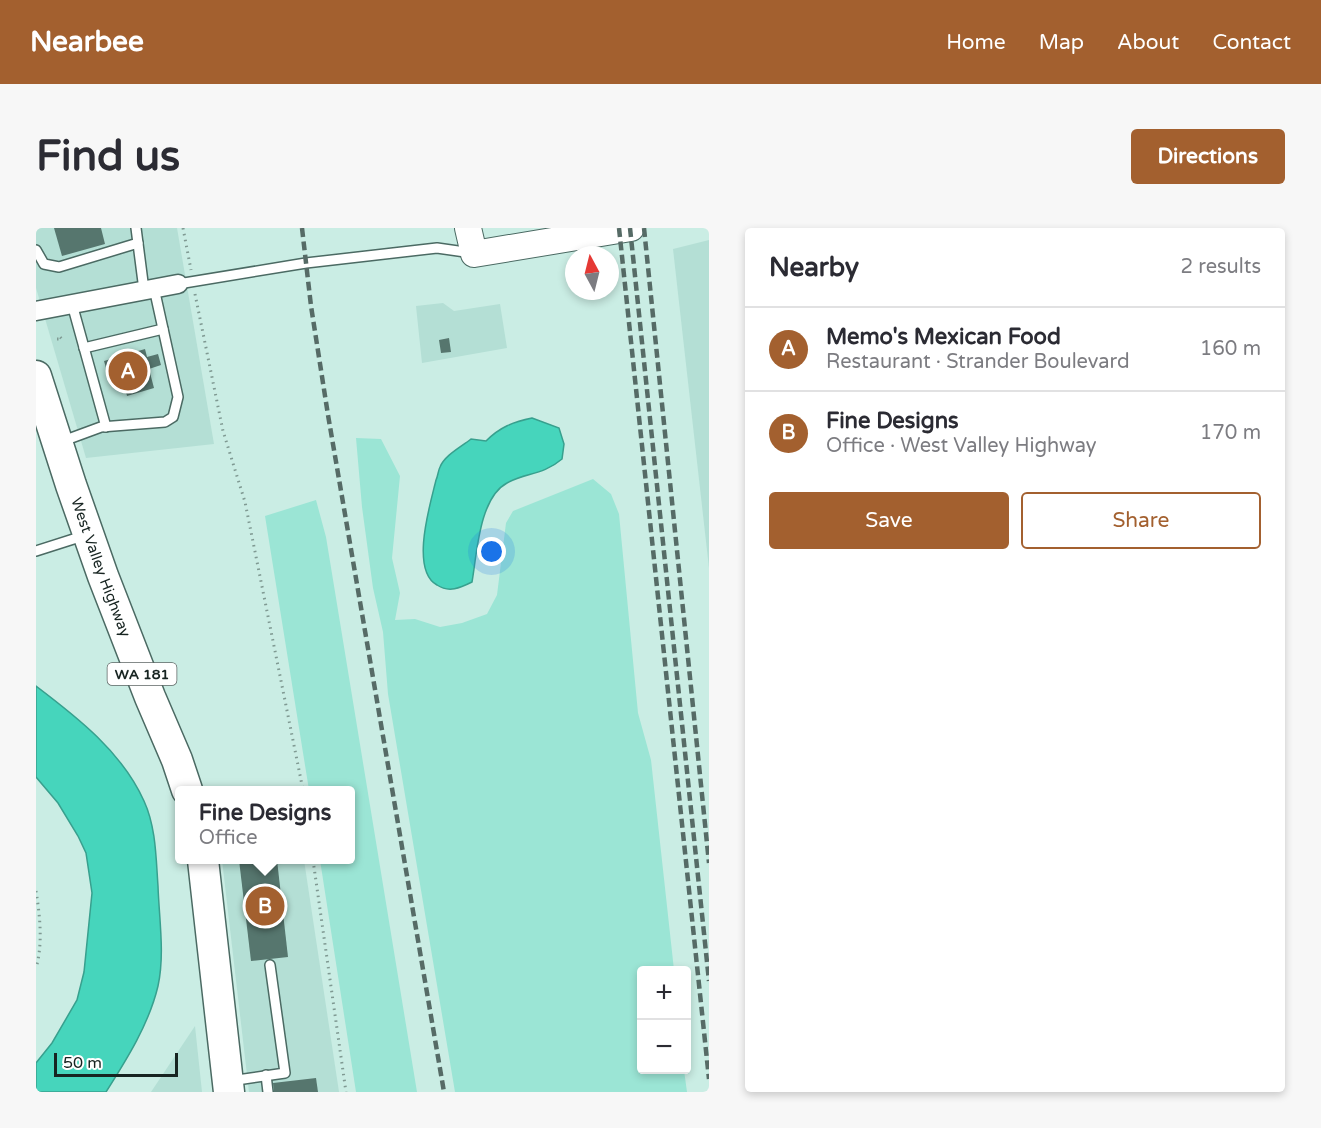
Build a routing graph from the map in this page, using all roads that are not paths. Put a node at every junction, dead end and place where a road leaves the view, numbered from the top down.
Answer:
1 (136, 228) edge
2 (468, 228) edge
3 (631, 228) edge
4 (138, 243) junction
5 (36, 250) edge
6 (474, 254) junction
7 (185, 283) joint
8 (149, 289) junction
9 (72, 304) junction
10 (36, 311) edge
11 (163, 329) junction
12 (84, 348) junction
13 (36, 376) edge
14 (106, 427) junction
15 (57, 443) junction
16 (88, 534) junction
17 (36, 551) edge
18 (186, 786) edge
19 (203, 864) edge
20 (270, 965) dead end
21 (266, 1075) junction
22 (229, 1086) edge
23 (268, 1092) edge

1 - 4 lane
2 - 6 street
3 - 6 street
4 - 5 lane
4 - 8 lane
6 - 7 lane
7 - 8 street
8 - 9 street
8 - 11 lane
9 - 10 street
9 - 12 lane
11 - 12 lane
11 - 14 lane
12 - 14 lane
13 - 15 main road, West Valley Highway / WA 181
14 - 15 lane
15 - 16 main road, West Valley Highway / WA 181
16 - 17 lane
16 - 18 main road, West Valley Highway / WA 181
19 - 22 main road
20 - 21 lane
21 - 22 lane
21 - 23 lane

